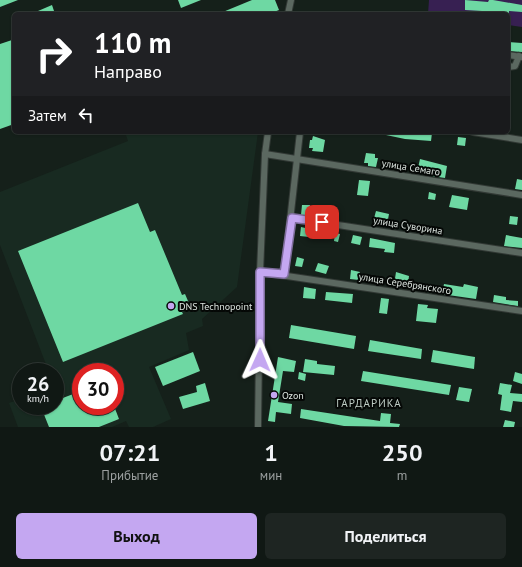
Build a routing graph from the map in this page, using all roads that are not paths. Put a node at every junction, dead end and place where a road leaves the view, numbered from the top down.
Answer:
1 (291, 0) edge
2 (288, 12) edge
3 (510, 55) edge
4 (520, 57) edge
5 (510, 67) edge
6 (268, 134) edge
7 (300, 134) edge
8 (485, 134) edge
9 (522, 140) edge
10 (265, 154) junction
11 (297, 159) junction
12 (522, 195) edge
13 (292, 218) junction
14 (522, 253) edge
15 (260, 272) junction
16 (284, 274) junction
17 (522, 311) edge
18 (258, 427) edge

1 - 2 street
3 - 4 street
4 - 5 street
6 - 10 street
7 - 11 street
8 - 9 street
10 - 11 street, улица Семаго
10 - 15 street
11 - 12 street, улица Семаго
11 - 13 street
13 - 14 street, улица Суворина
13 - 16 street
15 - 16 street, улица Серебрянского
15 - 18 street
16 - 17 street, улица Серебрянского

